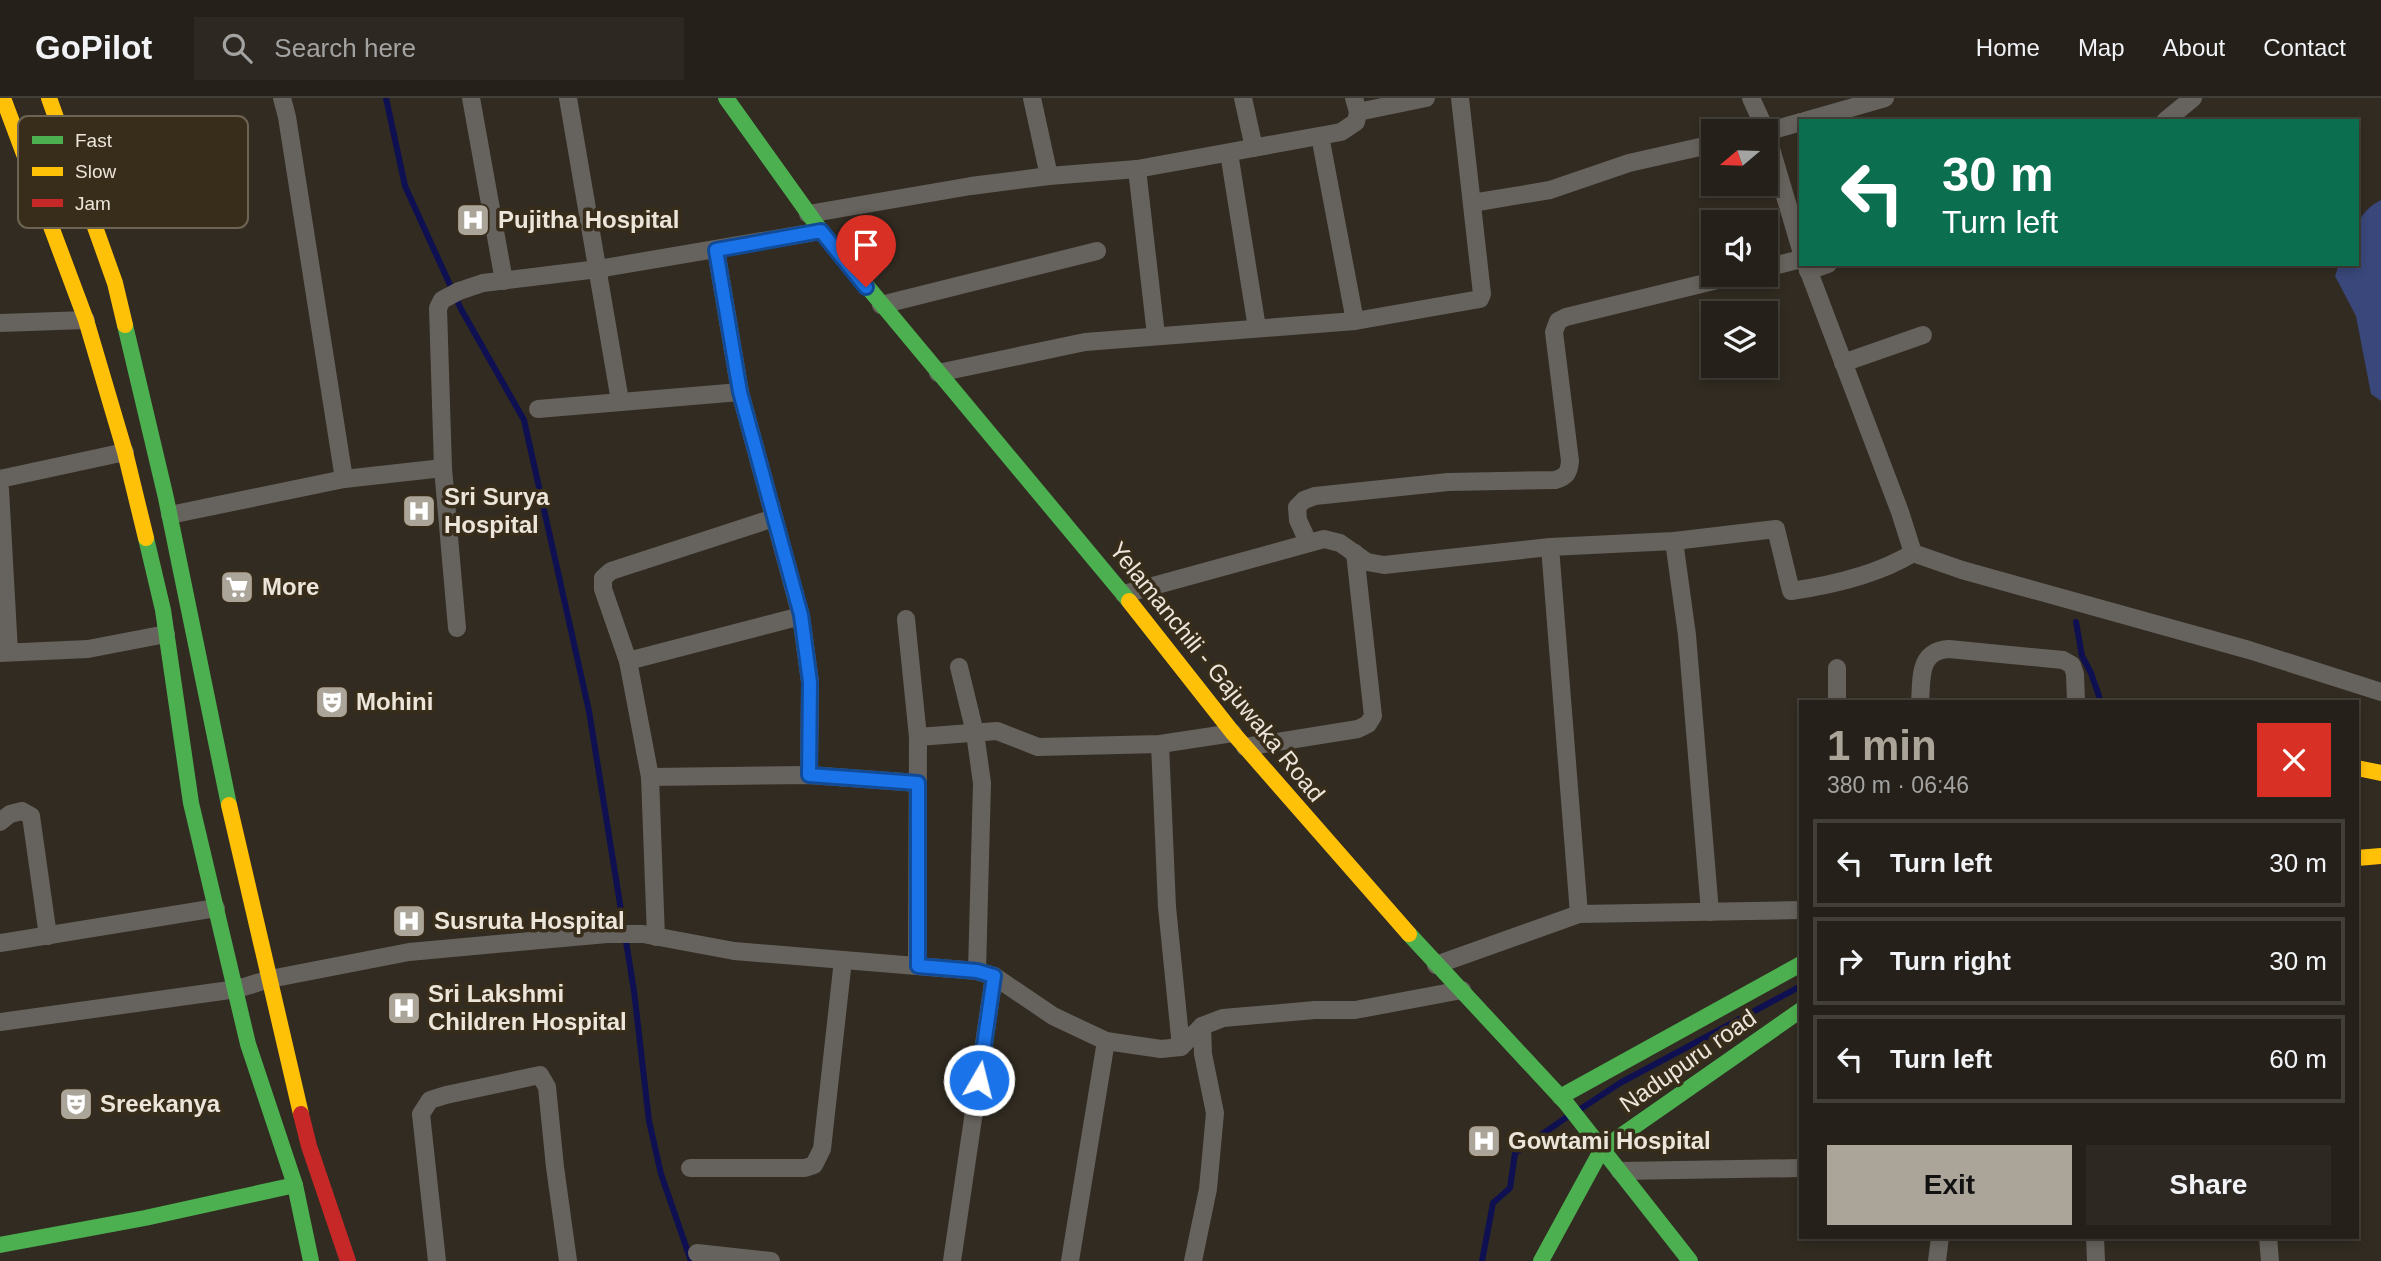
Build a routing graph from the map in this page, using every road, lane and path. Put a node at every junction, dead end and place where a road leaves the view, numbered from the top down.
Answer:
1 (4, 98) edge
2 (49, 98) edge
3 (282, 98) edge
4 (471, 98) edge
5 (568, 98) edge
6 (726, 98) edge
7 (1032, 98) edge
8 (1243, 98) edge
9 (1426, 98) edge
10 (1460, 98) edge
11 (1751, 98) edge
12 (1885, 98) edge
13 (2193, 98) edge
14 (1356, 105) edge
15 (55, 116) edge
16 (1760, 119) edge
17 (1810, 119) edge
18 (2167, 119) edge
19 (1799, 122) edge
20 (1778, 128) edge
21 (18, 136) edge
22 (1320, 136) junction
23 (1701, 147) edge
24 (1254, 148) junction
25 (1229, 153) junction
26 (1137, 169) junction
27 (1778, 172) edge
28 (1049, 176) junction
29 (1472, 203) junction
30 (807, 214) junction
31 (52, 228) edge
32 (95, 228) edge
33 (821, 231) junction
34 (1799, 243) edge
35 (716, 250) junction
36 (1097, 251) dead end
37 (1799, 265) edge
38 (1805, 266) edge
39 (1778, 267) edge
40 (598, 269) junction
41 (504, 281) junction
42 (1701, 284) edge
43 (881, 305) junction
44 (86, 320) junction
45 (1355, 321) junction
46 (0, 323) edge
47 (1257, 328) junction
48 (1157, 335) junction
49 (1923, 335) dead end
50 (1843, 363) junction
51 (939, 373) junction
52 (740, 392) junction
53 (620, 401) junction
54 (538, 409) dead end
55 (125, 452) junction
56 (443, 468) junction
57 (0, 479) edge
58 (344, 479) junction
59 (0, 489) edge
60 (170, 514) junction
61 (775, 519) junction
62 (1674, 541) junction
63 (1308, 542) junction
64 (1550, 547) junction
65 (1355, 553) junction
66 (1913, 553) junction
67 (1125, 594) junction
68 (801, 615) junction
69 (906, 619) dead end
70 (457, 628) dead end
71 (166, 634) junction
72 (5, 653) edge
73 (628, 661) junction
74 (959, 667) dead end
75 (1837, 668) dead end
76 (2381, 692) edge
77 (1837, 700) edge
78 (1920, 700) edge
79 (2076, 700) edge
80 (975, 733) junction
81 (1233, 733) junction
82 (918, 737) junction
83 (1160, 744) junction
84 (1245, 747) junction
85 (2359, 768) edge
86 (2381, 773) edge
87 (809, 775) junction
88 (650, 776) junction
89 (918, 783) junction
90 (0, 822) edge
91 (2381, 856) edge
92 (2359, 858) edge
93 (216, 908) junction
94 (1799, 910) edge
95 (1710, 912) junction
96 (1579, 914) junction
97 (650, 935) junction
98 (48, 936) junction
99 (0, 943) edge
100 (843, 960) junction
101 (1436, 965) junction
102 (1799, 965) edge
103 (918, 966) junction
104 (986, 974) junction
105 (270, 979) junction
106 (237, 989) junction
107 (1462, 990) junction
108 (1799, 1011) edge
109 (0, 1022) edge
110 (1202, 1026) junction
111 (1106, 1041) junction
112 (1181, 1047) junction
113 (1563, 1100) junction
114 (1598, 1145) junction
115 (690, 1168) dead end
116 (1799, 1168) edge
117 (1620, 1171) junction
118 (295, 1185) junction
119 (1940, 1239) edge
120 (2095, 1239) edge
121 (2268, 1239) edge
122 (0, 1245) edge
123 (696, 1253) dead end
124 (311, 1261) edge
125 (348, 1261) edge
126 (438, 1261) edge
127 (568, 1261) edge
128 (771, 1261) edge
129 (952, 1261) edge
130 (1070, 1261) edge
131 (1193, 1261) edge
132 (1541, 1261) edge
133 (1690, 1261) edge
134 (1937, 1261) edge
135 (2096, 1261) edge
136 (2270, 1261) edge

1 - 21 main road
2 - 15 main road
3 - 58 street
4 - 41 street
5 - 40 street
6 - 30 main road, Yelamanchili - Gajuwaka Road
7 - 28 street
8 - 24 street
9 - 14 street
10 - 29 street
11 - 16 street
12 - 17 street
13 - 18 street
14 - 22 street
19 - 20 street
22 - 24 street
22 - 45 street
23 - 29 street
24 - 25 street
25 - 26 street
25 - 47 street
26 - 28 street
26 - 48 street
27 - 34 street
28 - 30 street
29 - 45 street
30 - 33 main road, Yelamanchili - Gajuwaka Road
31 - 44 main road
32 - 60 main road
33 - 35 street
33 - 43 main road, Yelamanchili - Gajuwaka Road
35 - 40 street
35 - 52 street
36 - 43 street
37 - 39 street
38 - 50 street
40 - 41 street
40 - 53 street
41 - 56 street
42 - 63 street
43 - 51 main road, Yelamanchili - Gajuwaka Road
44 - 46 street
44 - 55 main road
45 - 47 street
47 - 48 street
48 - 51 street
49 - 50 street
50 - 66 street
51 - 67 main road, Yelamanchili - Gajuwaka Road
52 - 53 street
52 - 61 street
53 - 54 street
55 - 57 street
55 - 71 main road
56 - 58 street
56 - 70 street
58 - 60 street
59 - 72 street
60 - 105 main road
61 - 68 street
61 - 73 street
62 - 64 street
62 - 66 street
62 - 95 street
63 - 65 street
63 - 67 street
64 - 65 street
64 - 96 street
65 - 84 street
66 - 76 street
67 - 81 main road, Yelamanchili - Gajuwaka Road
68 - 73 street
68 - 87 street
69 - 82 street
71 - 72 street
71 - 93 main road
73 - 88 street
74 - 80 street
75 - 77 street
78 - 79 street
80 - 82 street
80 - 83 street
80 - 104 street
81 - 83 street
81 - 84 main road, Yelamanchili - Gajuwaka Road
82 - 89 street
83 - 112 street
84 - 101 main road, Yelamanchili - Gajuwaka Road
85 - 86 main road
87 - 88 street
87 - 89 street
88 - 97 street
89 - 103 street
90 - 98 street
91 - 92 main road
93 - 98 street
93 - 106 main road
94 - 95 street
95 - 96 street
96 - 101 street
97 - 100 street
97 - 105 street
98 - 99 street
100 - 103 street
100 - 115 street
101 - 107 main road, Yelamanchili - Gajuwaka Road
102 - 113 main road
103 - 104 street
104 - 111 street
104 - 129 street
105 - 106 street
105 - 125 main road
106 - 109 street
106 - 118 main road
107 - 110 street
107 - 113 main road, Yelamanchili - Gajuwaka Road
108 - 114 main road, Nadupuru road
110 - 112 street
110 - 131 street
111 - 112 street
111 - 130 street
113 - 114 main road, Yelamanchili - Gajuwaka Road
114 - 117 main road, Yelamanchili - Gajuwaka Road
114 - 132 main road
116 - 117 street
117 - 133 main road, Yelamanchili - Gajuwaka Road
118 - 122 main road
118 - 124 main road
119 - 134 street
120 - 135 street
121 - 136 street
123 - 128 street
126 - 127 street

